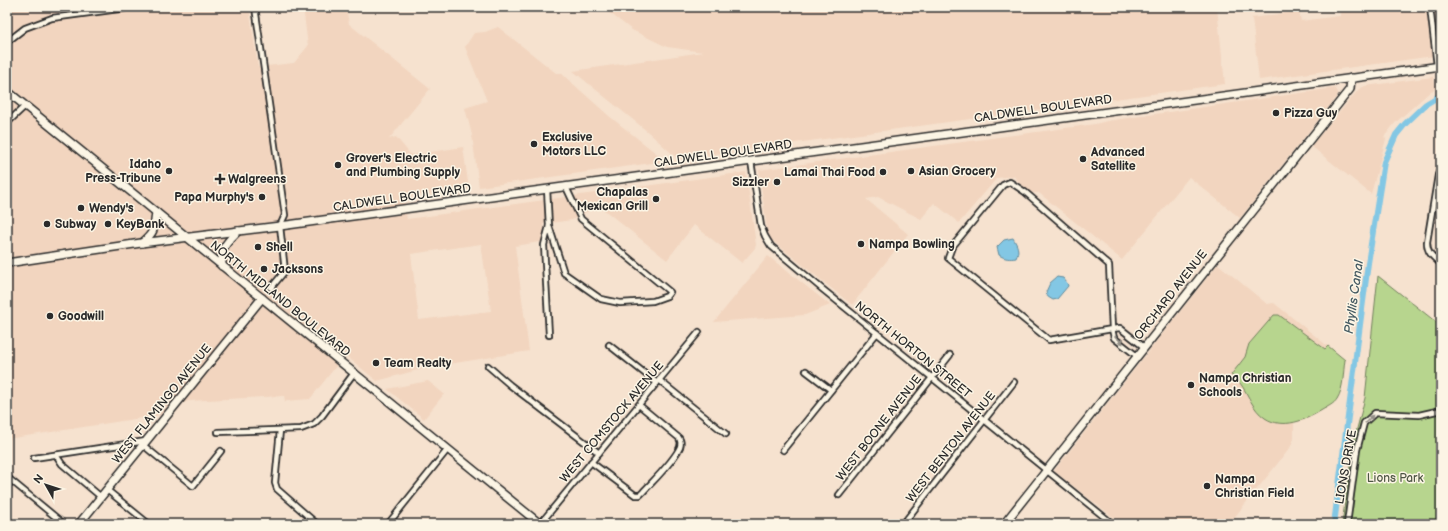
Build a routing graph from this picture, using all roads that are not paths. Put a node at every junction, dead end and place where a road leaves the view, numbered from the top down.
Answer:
1 (134, 7) edge
2 (255, 7) edge
3 (1430, 7) edge
4 (7, 42) edge
5 (1439, 66) edge
6 (1351, 78) junction
7 (7, 91) edge
8 (25, 106) junction
9 (7, 123) edge
10 (751, 161) junction
11 (1441, 167) edge
12 (566, 187) junction
13 (547, 189) junction
14 (156, 212) junction
15 (280, 226) junction
16 (549, 226) junction
17 (238, 231) junction
18 (187, 238) junction
19 (141, 243) junction
20 (7, 263) edge
21 (1441, 264) edge
22 (222, 266) junction
23 (271, 288) dead end
24 (262, 298) junction
25 (1112, 329) junction
26 (699, 332) dead end
27 (877, 333) junction
28 (549, 335) dead end
29 (609, 345) dead end
30 (1144, 347) junction
31 (950, 355) dead end
32 (1137, 356) junction
33 (488, 366) dead end
34 (806, 371) dead end
35 (354, 373) junction
36 (931, 378) junction
37 (658, 381) junction
38 (1014, 382) dead end
39 (831, 390) junction
40 (639, 405) junction
41 (1441, 410) edge
42 (985, 421) junction
43 (280, 430) junction
44 (218, 432) dead end
45 (726, 434) dead end
46 (144, 443) junction
47 (448, 449) junction
48 (783, 450) dead end
49 (221, 451) dead end
50 (598, 453) junction
51 (56, 455) junction
52 (34, 458) dead end
53 (591, 462) junction
54 (1046, 471) junction
55 (7, 477) edge
56 (107, 490) junction
57 (839, 495) dead end
58 (101, 497) junction
59 (64, 524) edge
60 (79, 524) edge
61 (148, 524) edge
62 (317, 524) edge
63 (388, 524) edge
64 (540, 524) edge
65 (903, 524) edge
66 (1004, 524) edge
67 (1113, 524) edge
68 (1347, 524) edge

1 - 4 street
2 - 15 street
3 - 5 street
5 - 6 main road, CALDWELL BOULEVARD
6 - 10 main road, CALDWELL BOULEVARD
6 - 30 main road, ORCHARD AVENUE
7 - 8 main road, NORTH MIDLAND BOULEVARD
8 - 9 street
8 - 14 main road, NORTH MIDLAND BOULEVARD
10 - 12 main road, CALDWELL BOULEVARD
10 - 27 street, NORTH HORTON STREET
11 - 21 street
12 - 13 main road, CALDWELL BOULEVARD
12 - 16 street
13 - 15 main road, CALDWELL BOULEVARD
13 - 16 street
14 - 18 main road, NORTH MIDLAND BOULEVARD
14 - 19 main road
15 - 17 main road, CALDWELL BOULEVARD
15 - 23 street
16 - 28 street
17 - 18 main road, CALDWELL BOULEVARD
17 - 22 main road
18 - 19 main road, CALDWELL BOULEVARD
18 - 22 main road, NORTH MIDLAND BOULEVARD
19 - 20 main road, CALDWELL BOULEVARD
22 - 24 main road, NORTH MIDLAND BOULEVARD
24 - 35 main road, NORTH MIDLAND BOULEVARD
24 - 46 main road, WEST FLAMINGO AVENUE
25 - 25 street
25 - 30 street
25 -> 32 street
26 - 37 street, WEST COMSTOCK AVENUE
27 - 36 street, NORTH HORTON STREET
27 - 39 street
29 - 37 street
30 - 32 main road, ORCHARD AVENUE
31 - 36 street, WEST BOONE AVENUE
32 - 54 main road, ORCHARD AVENUE
33 - 50 street
34 - 39 street
35 - 43 street
35 - 47 main road, NORTH MIDLAND BOULEVARD
36 - 42 street, NORTH HORTON STREET
36 - 57 street, WEST BOONE AVENUE
37 - 40 street, WEST COMSTOCK AVENUE
37 - 45 street
38 - 42 street, WEST BENTON AVENUE
39 - 48 street
40 - 50 street, WEST COMSTOCK AVENUE
40 - 53 street
68 -> 41 street, LIONS DRIVE
42 - 54 street, NORTH HORTON STREET
42 - 65 street, WEST BENTON AVENUE
43 - 44 street
43 - 62 street
46 - 49 street
46 - 51 street
46 - 56 main road, WEST FLAMINGO AVENUE
47 - 63 street
47 - 64 main road, NORTH MIDLAND BOULEVARD
50 - 53 street, WEST COMSTOCK AVENUE
51 - 52 street
51 - 58 street
53 - 64 street, WEST COMSTOCK AVENUE
54 - 66 main road, ORCHARD AVENUE
54 - 67 street, NORTH HORTON STREET
55 - 59 street
56 - 58 main road, WEST FLAMINGO AVENUE
56 - 61 street
58 - 60 main road, WEST FLAMINGO AVENUE

